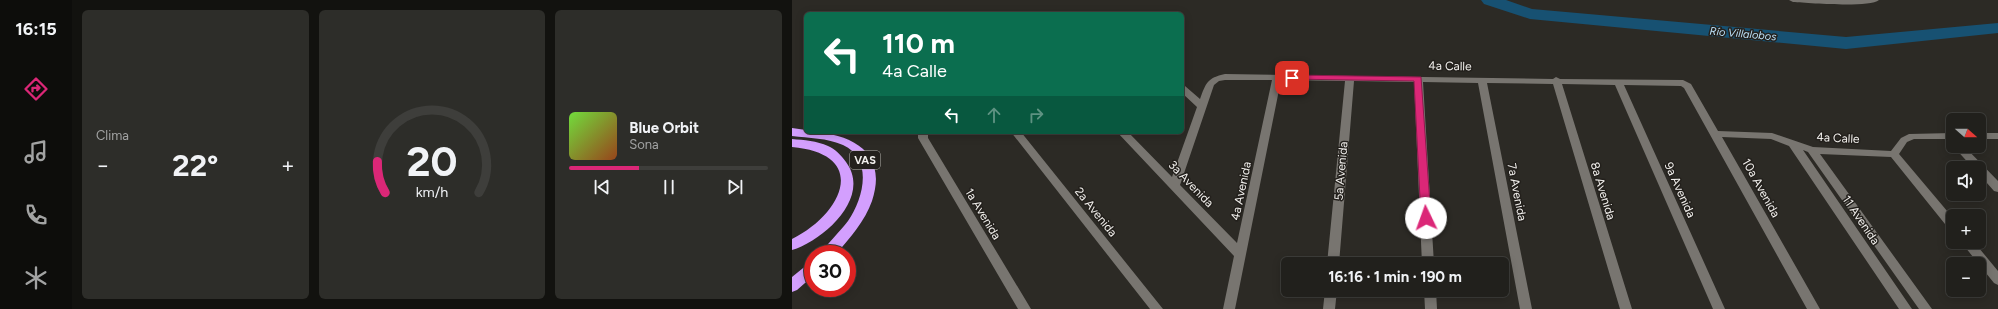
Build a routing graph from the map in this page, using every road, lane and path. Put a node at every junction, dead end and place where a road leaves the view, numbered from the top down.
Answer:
1 (1793, 0) edge
2 (1875, 0) edge
3 (1277, 78) junction
4 (1350, 78) junction
5 (1418, 79) junction
6 (1482, 80) junction
7 (1556, 80) junction
8 (1618, 81) junction
9 (1683, 83) joint
10 (1184, 90) edge
11 (1202, 106) junction
12 (792, 132) edge
13 (804, 133) edge
14 (810, 134) edge
15 (923, 134) edge
16 (1018, 134) edge
17 (1124, 134) edge
18 (1716, 134) junction
19 (1946, 136) edge
20 (1986, 136) edge
21 (1998, 136) edge
22 (792, 144) edge
23 (1794, 145) junction
24 (1812, 150) junction
25 (1965, 153) edge
26 (1894, 154) junction
27 (1972, 161) edge
28 (1986, 175) edge
29 (1174, 186) junction
30 (1998, 188) edge
31 (1946, 217) edge
32 (792, 245) edge
33 (836, 245) edge
34 (1972, 249) edge
35 (1241, 255) junction
36 (1334, 257) edge
37 (1428, 257) edge
38 (804, 276) edge
39 (1998, 280) edge
40 (792, 286) edge
41 (1330, 297) edge
42 (1430, 297) edge
43 (1025, 309) edge
44 (1157, 309) edge
45 (1229, 309) edge
46 (1329, 309) edge
47 (1431, 309) edge
48 (1526, 309) edge
49 (1626, 309) edge
50 (1719, 309) edge
51 (1814, 309) edge
52 (1906, 309) edge
53 (1926, 309) edge

1 - 2 street
3 - 4 street, 4a Calle
3 - 11 street, 4a Calle
3 - 35 street, 4a Avenida
4 - 5 street, 4a Calle
4 - 36 street, 5a Avenida
5 - 6 street, 4a Calle
5 - 37 street
6 - 7 street, 4a Calle
6 - 48 street, 7a Avenida
7 - 8 street, 4a Calle
7 - 49 street, 8a Avenida
8 - 9 street, 4a Calle
8 - 50 street, 9a Avenida
9 - 18 street, 10a Avenida
10 - 11 street
11 - 29 street
12 - 13 highway, VAS
14 - 33 highway, VAS
15 - 43 street, 1a Avenida
16 - 44 street, 2a Avenida
17 - 29 street, 3a Avenida
18 - 23 street, 4a Calle
18 - 51 street, 10a Avenida
19 - 26 street
20 - 21 street
22 - 32 highway, VAS
23 - 24 street, 4a Calle
23 - 52 street, 11 Avenida
24 - 26 street, 4a Calle
24 - 53 street, 11 Avenida
25 - 27 street
26 - 31 street
28 - 30 street
29 - 35 street, 3a Avenida
34 - 39 street
35 - 45 street, 4a Avenida
38 - 40 highway
41 - 46 street
42 - 47 street

